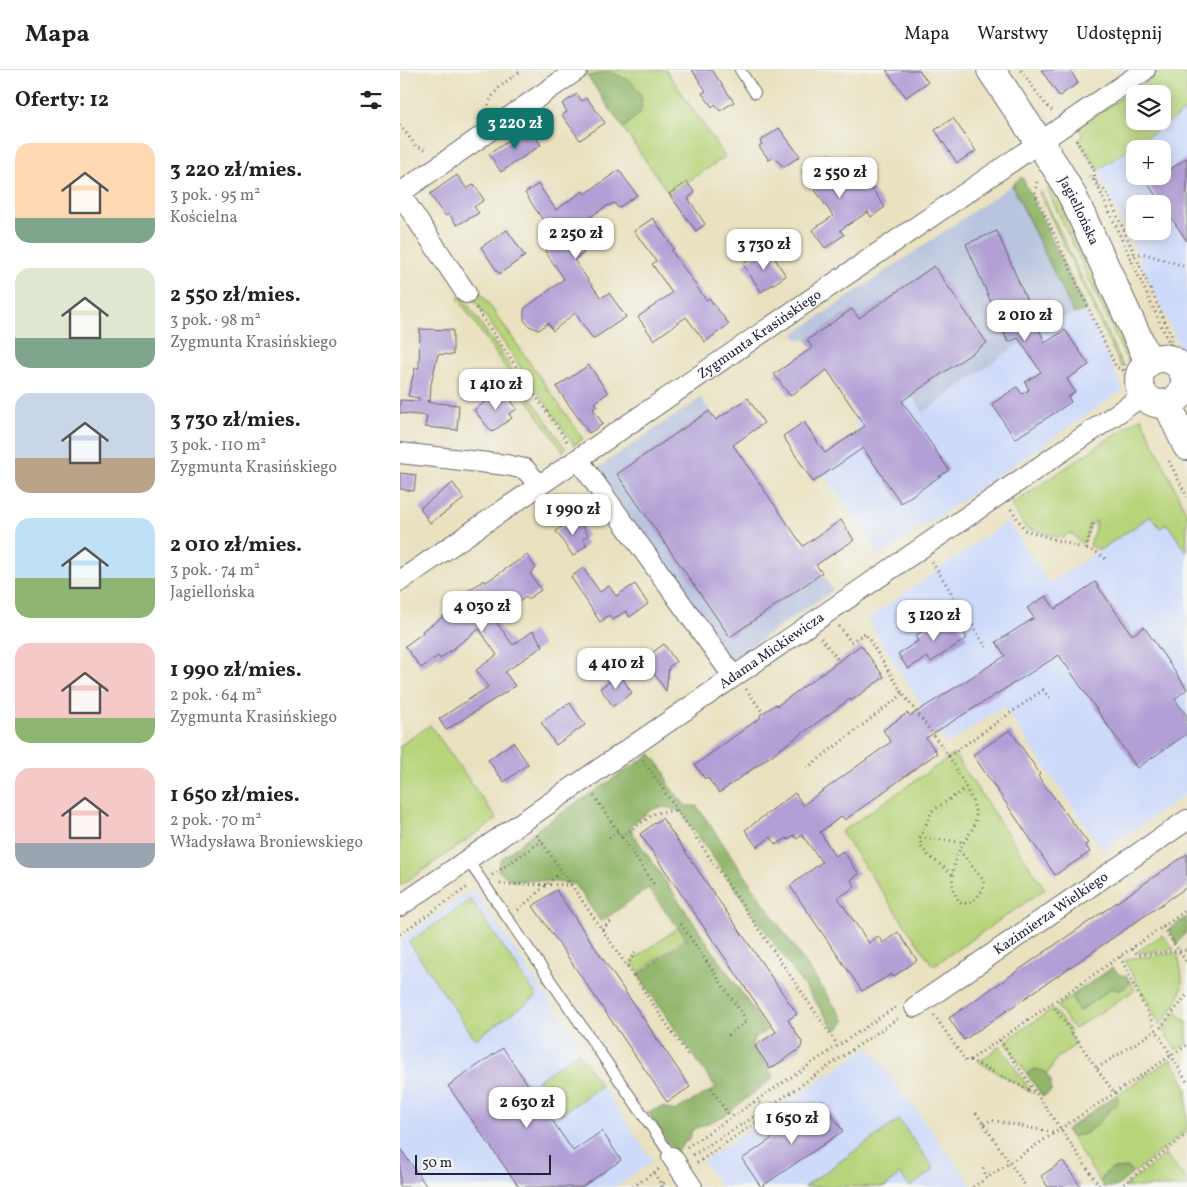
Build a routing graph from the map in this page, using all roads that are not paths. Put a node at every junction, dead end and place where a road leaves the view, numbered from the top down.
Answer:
1 (577, 70) edge
2 (740, 70) edge
3 (991, 70) edge
4 (1145, 70) edge
5 (755, 93) dead end
6 (1039, 142) junction
7 (400, 193) edge
8 (466, 293) dead end
9 (1149, 362) junction
10 (1183, 362) edge
11 (1147, 395) junction
12 (1187, 446) edge
13 (400, 453) edge
14 (575, 454) junction
15 (540, 485) junction
16 (400, 581) edge
17 (733, 676) junction
18 (1187, 820) edge
19 (467, 859) junction
20 (400, 906) edge
21 (915, 1007) road end
22 (676, 1159) joint
23 (692, 1187) edge

1 - 7 street
2 - 5 lane
3 - 6 street, Jagiellońska
4 - 6 street, Zygmunta Krasińskiego
6 - 9 street, Jagiellońska
6 - 14 street, Zygmunta Krasińskiego
7 - 8 street
9 - 10 street
9 - 11 street
10 - 11 street
11 - 12 street
11 - 17 street, Adama Mickiewicza
13 - 15 street
14 - 15 street, Zygmunta Krasińskiego
14 - 17 street
15 - 16 street, Zygmunta Krasińskiego
17 - 19 street, Adama Mickiewicza
18 - 21 street, Kazimierza Wielkiego
19 - 20 street, Adama Mickiewicza
19 - 22 lane
22 - 23 street

